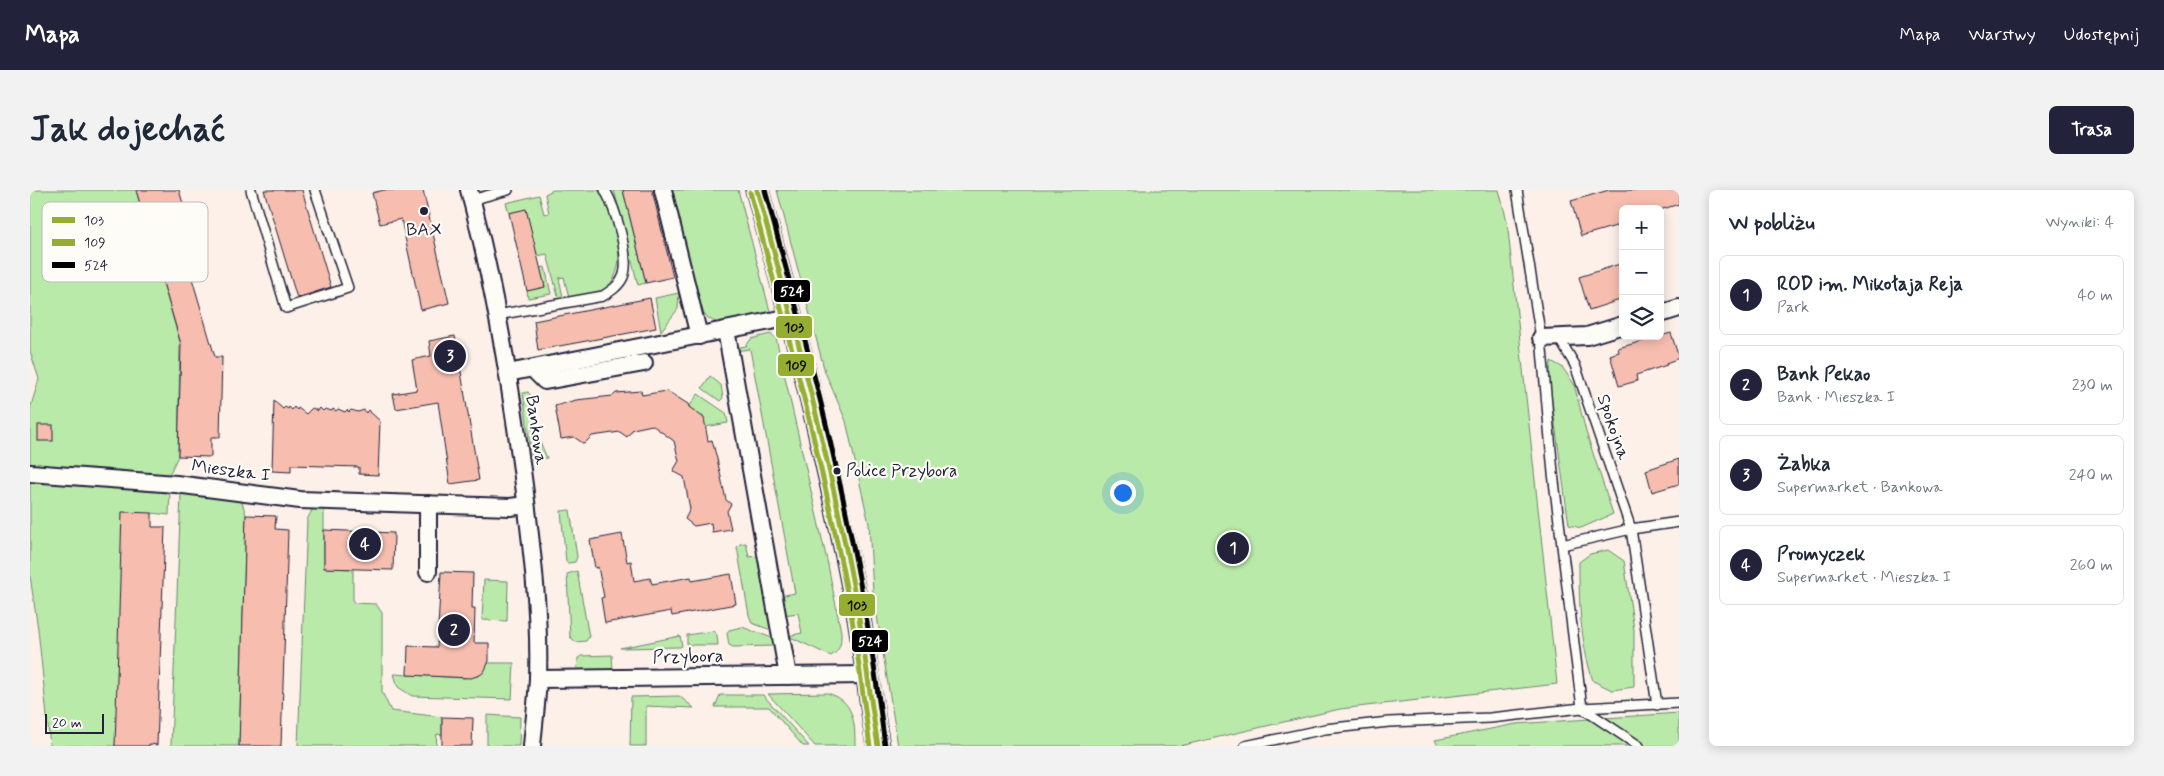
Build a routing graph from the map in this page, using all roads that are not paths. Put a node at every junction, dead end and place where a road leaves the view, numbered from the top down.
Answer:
1 (251, 190) edge
2 (315, 190) edge
3 (508, 190) edge
4 (605, 190) edge
5 (663, 190) edge
6 (757, 190) edge
7 (1517, 190) edge
8 (470, 195) edge
9 (1679, 308) edge
10 (1664, 313) edge
11 (497, 315) junction
12 (791, 317) junction
13 (1619, 326) edge
14 (726, 330) junction
15 (699, 336) junction
16 (1541, 338) junction
17 (1559, 338) junction
18 (644, 363) dead end
19 (533, 368) junction
20 (508, 373) junction
21 (30, 473) edge
22 (428, 504) junction
23 (526, 505) junction
24 (1679, 522) edge
25 (1631, 529) junction
26 (1562, 545) junction
27 (428, 572) dead end
28 (867, 675) junction
29 (788, 676) junction
30 (538, 679) junction
31 (1679, 703) edge
32 (1657, 705) junction
33 (1582, 708) junction
34 (532, 746) edge
35 (878, 746) edge
36 (1245, 746) edge
37 (1639, 746) edge

1 - 2 lane
3 - 8 lane
4 - 11 lane
5 - 15 street
6 - 12 street
7 - 16 lane
8 - 11 street, Bankowa
9 - 10 street
11 - 20 street, Bankowa
12 - 14 street
12 - 28 street
13 - 17 street
14 - 15 street
14 - 29 street
15 - 19 street
16 - 17 street
16 - 26 lane
17 - 25 lane, Spokojna
18 - 19 street
19 - 20 street
20 - 23 street, Bankowa
21 - 22 street, Mieszka I
22 - 23 street, Mieszka I
22 - 27 street
23 - 30 street, Bankowa
24 - 25 lane
25 - 26 lane
25 - 32 lane, Spokojna
26 - 33 lane
28 - 29 street, Przybora
28 - 35 street
29 - 30 street, Przybora
30 - 34 street
31 - 32 lane
32 - 33 lane
33 - 36 lane
33 - 37 lane

